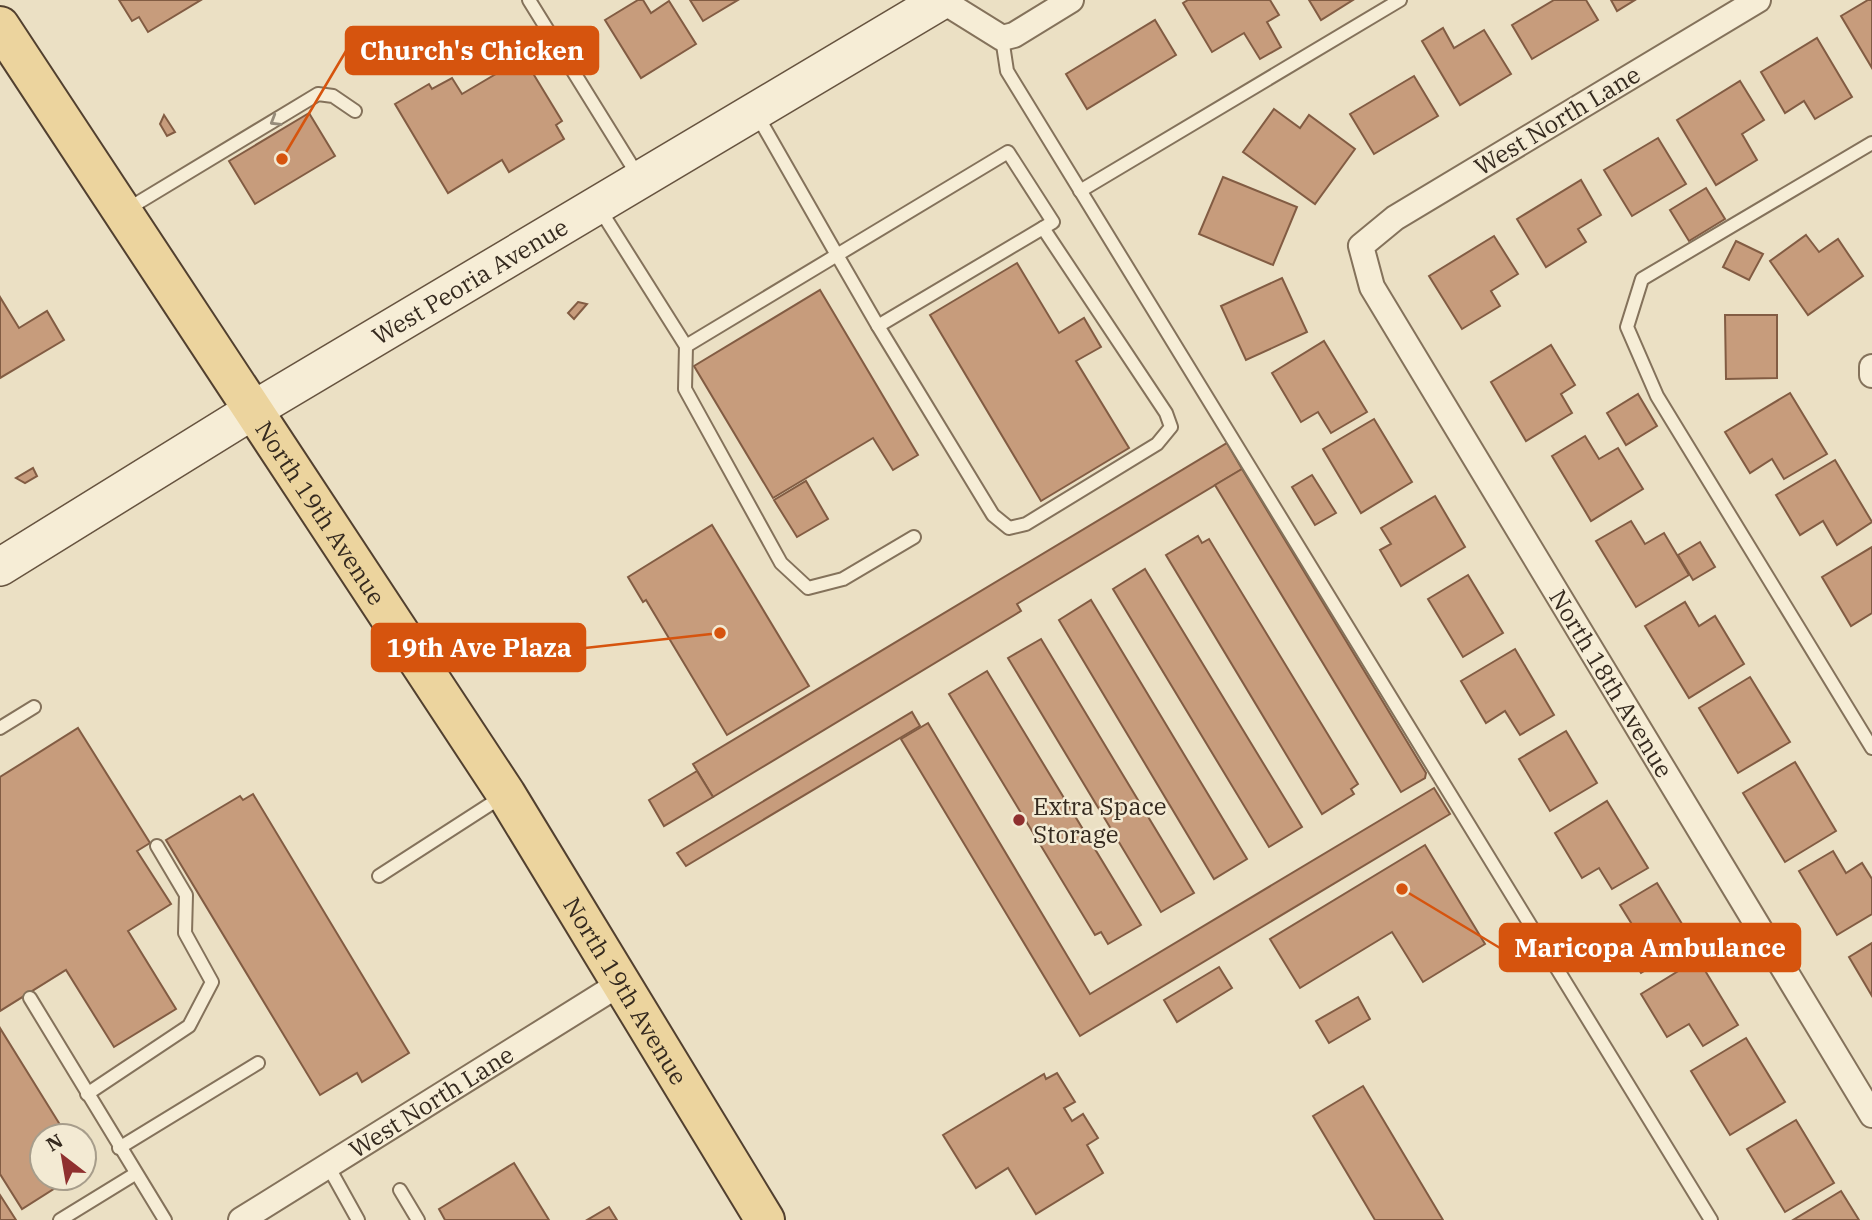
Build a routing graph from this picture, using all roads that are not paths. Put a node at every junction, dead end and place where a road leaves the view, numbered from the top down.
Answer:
1 (545, 0) edge
2 (941, 0) edge
3 (1071, 0) edge
4 (1400, 0) edge
5 (1758, 0) edge
6 (531, 4) edge
7 (0, 26) edge
8 (1002, 38) junction
9 (754, 110) junction
10 (355, 111) dead end
11 (1872, 143) edge
12 (640, 179) junction
13 (1080, 191) junction
14 (597, 205) junction
15 (123, 212) junction
16 (1043, 228) junction
17 (1361, 246) joint
18 (837, 255) junction
19 (878, 326) junction
20 (686, 346) junction
21 (255, 409) junction
22 (914, 537) dead end
23 (0, 567) edge
24 (34, 707) dead end
25 (0, 728) edge
26 (1872, 748) edge
27 (506, 794) junction
28 (157, 846) dead end
29 (379, 876) dead end
30 (621, 983) junction
31 (30, 998) dead end
32 (258, 1063) dead end
33 (87, 1094) junction
34 (1872, 1115) edge
35 (119, 1148) junction
36 (328, 1166) junction
37 (135, 1174) junction
38 (400, 1190) dead end
39 (60, 1220) edge
40 (165, 1220) edge
41 (241, 1220) edge
42 (358, 1220) edge
43 (418, 1220) edge
44 (765, 1220) edge
45 (1711, 1220) edge

1 - 6 lane
2 - 8 street, West Peoria Avenue
2 - 9 main road, West Peoria Avenue
3 - 8 street
4 - 13 lane
5 - 17 street, West North Lane
6 - 12 lane
7 - 15 main road, North 19th Avenue
8 - 13 lane
9 - 12 main road, West Peoria Avenue
9 - 18 lane
10 -> 15 lane
11 - 26 lane
12 - 14 main road, West Peoria Avenue
13 - 45 lane
14 - 20 lane
14 - 21 main road, West Peoria Avenue
15 - 21 main road, North 19th Avenue
16 - 18 lane
16 - 19 lane
16 - 19 lane
17 - 34 street, North 18th Avenue
18 - 19 lane
18 - 20 lane
20 - 22 lane
21 - 23 main road, West Peoria Avenue
21 - 27 main road, North 19th Avenue
24 - 25 lane
27 - 29 lane
27 - 30 main road, North 19th Avenue
28 - 33 lane
30 - 36 street, West North Lane
30 - 44 main road, North 19th Avenue
31 - 33 lane
32 - 35 lane
33 - 35 lane
35 - 37 lane
36 - 41 street, West North Lane
36 - 42 lane
37 - 39 lane
37 - 40 lane
38 - 43 lane

